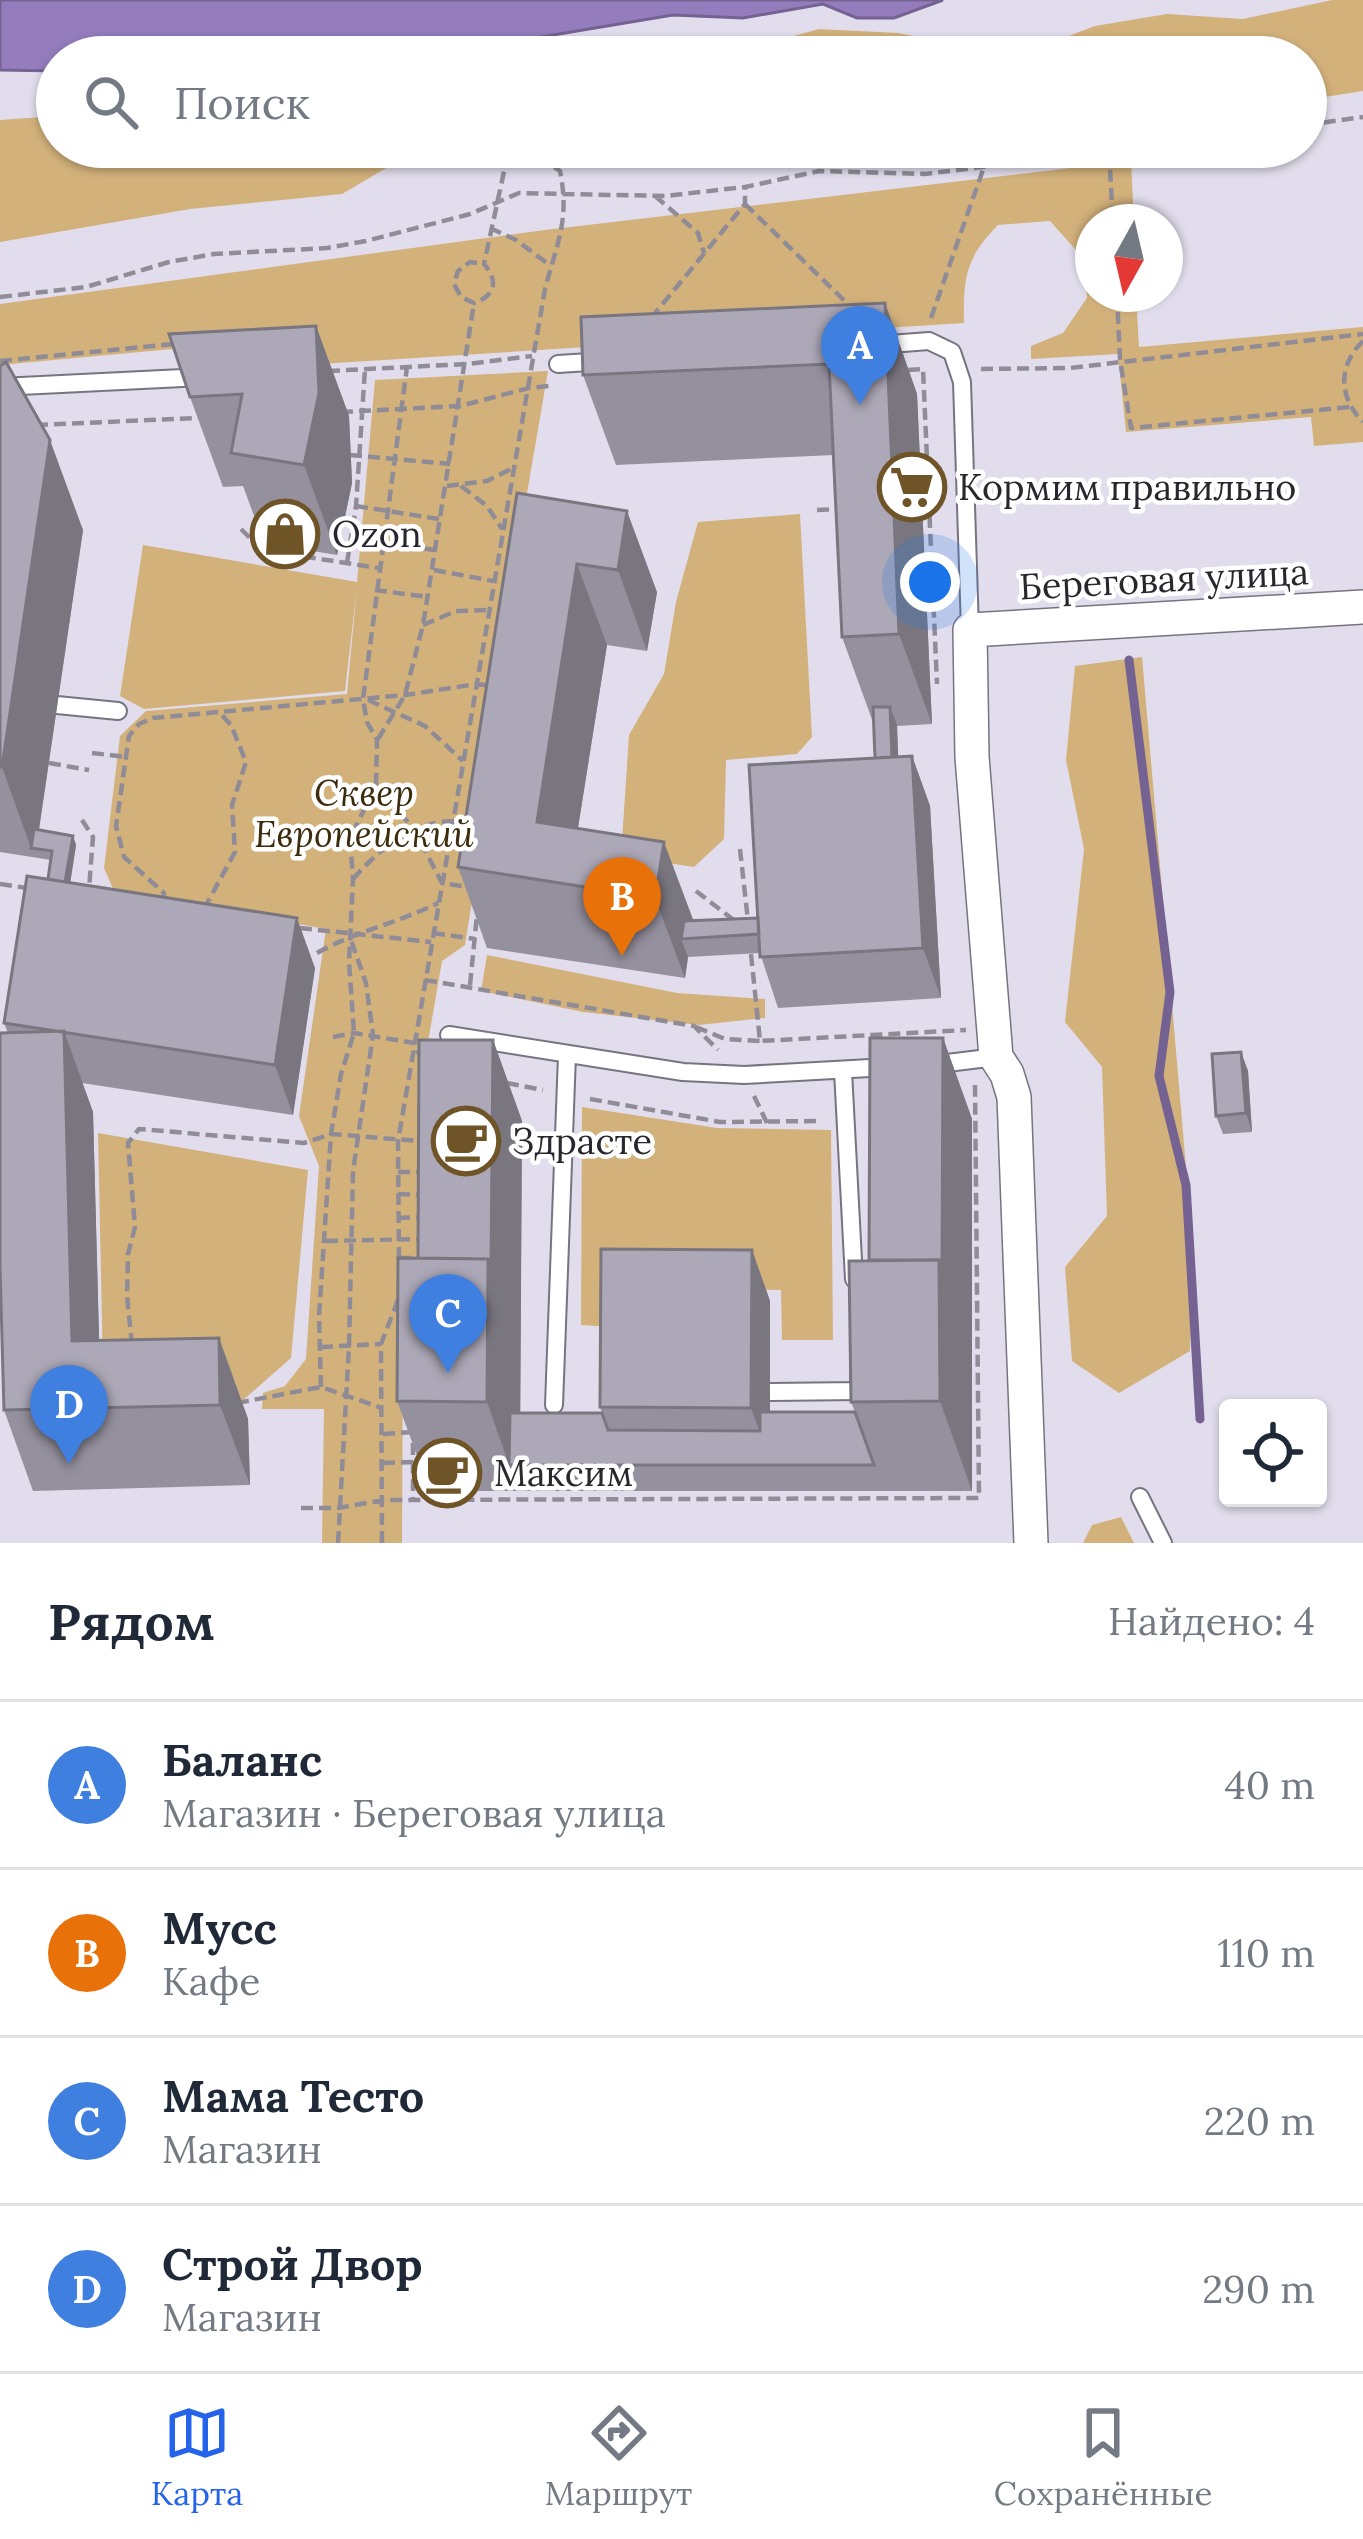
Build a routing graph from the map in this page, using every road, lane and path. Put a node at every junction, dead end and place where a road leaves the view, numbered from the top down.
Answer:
1 (1363, 117) edge
2 (1327, 122) edge
3 (505, 168) edge
4 (556, 168) edge
5 (976, 168) edge
6 (983, 168) edge
7 (1109, 168) edge
8 (745, 187) junction
9 (565, 196) junction
10 (654, 196) junction
11 (495, 203) junction
12 (746, 204) junction
13 (1111, 204) edge
14 (490, 229) junction
15 (704, 253) junction
16 (484, 264) junction
17 (551, 266) junction
18 (0, 296) edge
19 (474, 303) junction
20 (1118, 312) edge
21 (929, 323) dead end
22 (1363, 341) edge
23 (189, 343) edge
24 (872, 345) junction
25 (850, 346) edge
26 (556, 355) joint
27 (533, 356) junction
28 (629, 359) joint
29 (0, 361) edge
30 (467, 364) junction
31 (407, 367) junction
32 (365, 369) junction
33 (326, 371) dead end
34 (222, 376) edge
35 (564, 386) dead end
36 (0, 387) edge
37 (529, 388) junction
38 (460, 406) junction
39 (1350, 407) junction
40 (402, 409) junction
41 (362, 411) junction
42 (340, 412) dead end
43 (204, 418) edge
44 (1363, 422) edge
45 (23, 426) edge
46 (350, 455) dead end
47 (359, 455) junction
48 (394, 459) junction
49 (450, 464) junction
50 (515, 466) junction
51 (446, 486) junction
52 (461, 487) junction
53 (356, 506) junction
54 (841, 509) edge
55 (817, 510) dead end
56 (387, 511) junction
57 (441, 519) junction
58 (241, 529) dead end
59 (503, 534) junction
60 (351, 537) junction
61 (520, 539) edge
62 (382, 542) junction
63 (436, 550) junction
64 (346, 563) junction
65 (378, 568) junction
66 (434, 570) junction
67 (495, 581) junction
68 (376, 590) junction
69 (428, 597) junction
70 (492, 599) junction
71 (510, 601) edge
72 (1363, 607) edge
73 (490, 610) junction
74 (423, 625) junction
75 (970, 630) junction
76 (484, 640) junction
77 (502, 643) edge
78 (477, 684) junction
79 (495, 686) edge
80 (938, 689) dead end
81 (405, 695) junction
82 (363, 699) junction
83 (57, 705) dead end
84 (395, 710) junction
85 (118, 711) dead end
86 (218, 711) junction
87 (468, 736) junction
88 (487, 738) edge
89 (377, 740) junction
90 (92, 753) dead end
91 (127, 757) junction
92 (463, 761) junction
93 (49, 763) dead end
94 (89, 770) dead end
95 (376, 786) junction
96 (458, 789) junction
97 (477, 792) edge
98 (82, 820) dead end
99 (453, 820) junction
100 (472, 822) edge
101 (414, 829) junction
102 (449, 842) junction
103 (468, 844) edge
104 (740, 849) dead end
105 (353, 879) junction
106 (442, 883) junction
107 (0, 884) edge
108 (481, 889) edge
109 (37, 890) edge
110 (696, 891) dead end
111 (87, 897) edge
112 (438, 903) junction
113 (163, 908) edge
114 (477, 911) edge
115 (201, 914) edge
116 (286, 926) edge
117 (433, 933) junction
118 (349, 935) junction
119 (475, 939) junction
120 (431, 942) junction
121 (317, 953) dead end
122 (751, 954) edge
123 (425, 980) junction
124 (470, 986) junction
125 (694, 1026) junction
126 (354, 1033) junction
127 (374, 1035) junction
128 (449, 1035) edge
129 (333, 1037) dead end
130 (760, 1041) junction
131 (414, 1043) junction
132 (567, 1055) junction
133 (984, 1060) junction
134 (423, 1064) edge
135 (843, 1070) junction
136 (744, 1076) junction
137 (492, 1081) edge
138 (419, 1087) edge
139 (406, 1089) junction
140 (566, 1094) junction
141 (978, 1109) junction
142 (959, 1110) dead end
143 (846, 1118) junction
144 (401, 1119) junction
145 (416, 1119) edge
146 (767, 1123) junction
147 (331, 1135) junction
148 (358, 1137) junction
149 (398, 1141) junction
150 (430, 1141) edge
151 (398, 1172) junction
152 (429, 1172) edge
153 (398, 1194) junction
154 (429, 1196) edge
155 (429, 1216) edge
156 (398, 1218) junction
157 (429, 1238) edge
158 (398, 1240) junction
159 (326, 1241) junction
160 (351, 1243) junction
161 (399, 1258) junction
162 (429, 1258) edge
163 (400, 1275) edge
164 (400, 1292) edge
165 (855, 1302) edge
166 (396, 1309) junction
167 (413, 1309) edge
168 (391, 1321) junction
169 (402, 1330) edge
170 (381, 1344) junction
171 (349, 1346) junction
172 (320, 1347) junction
173 (133, 1348) edge
174 (859, 1369) edge
175 (398, 1372) edge
176 (382, 1373) junction
177 (321, 1387) junction
178 (770, 1392) dead end
179 (346, 1396) junction
180 (398, 1398) edge
181 (382, 1399) junction
182 (230, 1404) dead end
183 (554, 1405) dead end
184 (382, 1408) junction
185 (413, 1414) edge
186 (413, 1432) junction
187 (383, 1434) junction
188 (383, 1462) junction
189 (413, 1462) junction
190 (1140, 1497) dead end
191 (384, 1500) junction
192 (413, 1501) junction
193 (301, 1508) dead end
194 (338, 1508) junction
195 (338, 1543) edge
196 (382, 1543) edge
197 (1031, 1543) edge
198 (1163, 1543) edge

1 - 2 path
3 - 11 path
4 - 9 path
5 - 8 path
6 - 21 path
7 - 13 path
8 - 10 path
8 - 12 path
9 - 10 path
9 - 11 path
9 - 17 path
10 - 15 path
11 - 14 path
11 - 18 path
12 - 15 path
12 - 24 path
14 - 16 path
14 - 17 path
15 - 28 path
16 - 19 path
16 - 19 path
17 - 27 path
19 - 30 path
20 - 39 path
22 - 39 path
23 - 29 path
24 - 25 lane
24 - 75 lane
24 - 80 path
26 - 27 path
26 - 28 lane
27 - 30 path
27 - 37 path
30 - 31 path
30 - 38 path
31 - 32 path
31 - 40 path
32 - 33 path
32 - 41 path
34 - 36 lane
35 - 37 path
37 - 38 path
37 - 50 path
38 - 40 path
38 - 49 path
39 - 44 path
40 - 41 path
40 - 48 path
41 - 42 path
41 - 47 path
43 - 45 path
46 - 47 path
47 - 48 path
47 - 53 path
48 - 49 path
48 - 56 path
49 - 51 path
50 - 52 path
50 - 59 path
51 - 52 path
51 - 57 path
52 - 59 path
53 - 56 path
53 - 60 path
54 - 55 path
56 - 57 path
56 - 62 path
57 - 63 path
58 - 64 path
59 - 61 path
59 - 67 path
60 - 62 path
60 - 64 path
62 - 63 path
62 - 65 path
63 - 66 path
64 - 65 path
65 - 68 path
66 - 67 path
66 - 69 path
67 - 70 path
68 - 69 path
68 - 82 path
69 - 74 path
70 - 71 path
70 - 73 path
72 - 75 street, Береговая улица
73 - 74 path
73 - 76 path
74 - 81 path
75 - 133 street
76 - 77 path
76 - 78 path
78 - 79 path
78 - 81 path
78 - 87 path
81 - 82 path
81 - 84 path
82 - 84 path
82 - 86 path
82 - 89 path
83 - 85 lane
84 - 89 path
84 - 92 path
86 - 91 path
86 - 115 path
87 - 88 path
87 - 92 path
89 - 95 path
90 - 91 path
91 - 113 path
92 - 96 path
93 - 94 path
95 - 101 path
95 - 105 path
96 - 97 path
96 - 99 path
98 - 111 path
99 - 100 path
99 - 101 path
99 - 102 path
101 - 105 path
101 - 106 path
102 - 103 path
102 - 106 path
104 - 110 path
105 - 118 path
106 - 108 path
106 - 112 path
107 - 109 path
112 - 117 path
112 - 118 path
114 - 119 path
116 - 118 path
117 - 119 path
117 - 120 path
118 - 120 path
118 - 121 path
118 - 126 path
118 - 127 path
119 - 124 path
120 - 123 path
122 - 130 path
123 - 124 path
123 - 131 path
124 - 125 path
125 - 130 path
125 - 136 path
126 - 127 path
126 - 129 path
126 - 147 path
127 - 131 path
127 - 148 path
128 - 132 lane
130 - 133 path
131 - 134 path
131 - 139 path
132 - 136 lane
132 - 140 lane
133 - 135 lane
133 - 141 path
133 - 197 street
135 - 136 lane
135 - 143 lane
136 - 146 path
137 - 140 path
138 - 139 path
139 - 144 path
140 - 146 path
140 - 183 lane
141 - 142 path
141 - 192 path
143 - 146 path
143 - 165 lane
144 - 145 path
144 - 149 path
147 - 148 path
147 - 159 path
147 - 173 path
148 - 149 path
148 - 160 path
149 - 150 path
149 - 151 path
151 - 152 path
151 - 153 path
153 - 154 path
153 - 156 path
155 - 156 path
156 - 158 path
157 - 158 path
158 - 160 path
158 - 161 path
159 - 160 path
159 - 172 path
160 - 171 path
161 - 162 path
161 - 163 path
164 - 166 path
166 - 167 path
166 - 168 path
168 - 169 path
168 - 170 path
170 - 171 path
170 - 176 path
171 - 172 path
171 - 179 path
172 - 177 path
174 - 178 lane
175 - 176 path
176 - 181 path
177 - 179 path
177 - 182 path
179 - 184 path
179 - 194 path
180 - 181 path
181 - 184 path
184 - 187 path
185 - 186 path
186 - 187 path
186 - 189 path
187 - 188 path
188 - 189 path
188 - 191 path
189 - 192 path
190 - 198 lane
191 - 192 path
191 - 194 path
191 - 196 path
193 - 194 path
194 - 195 path

